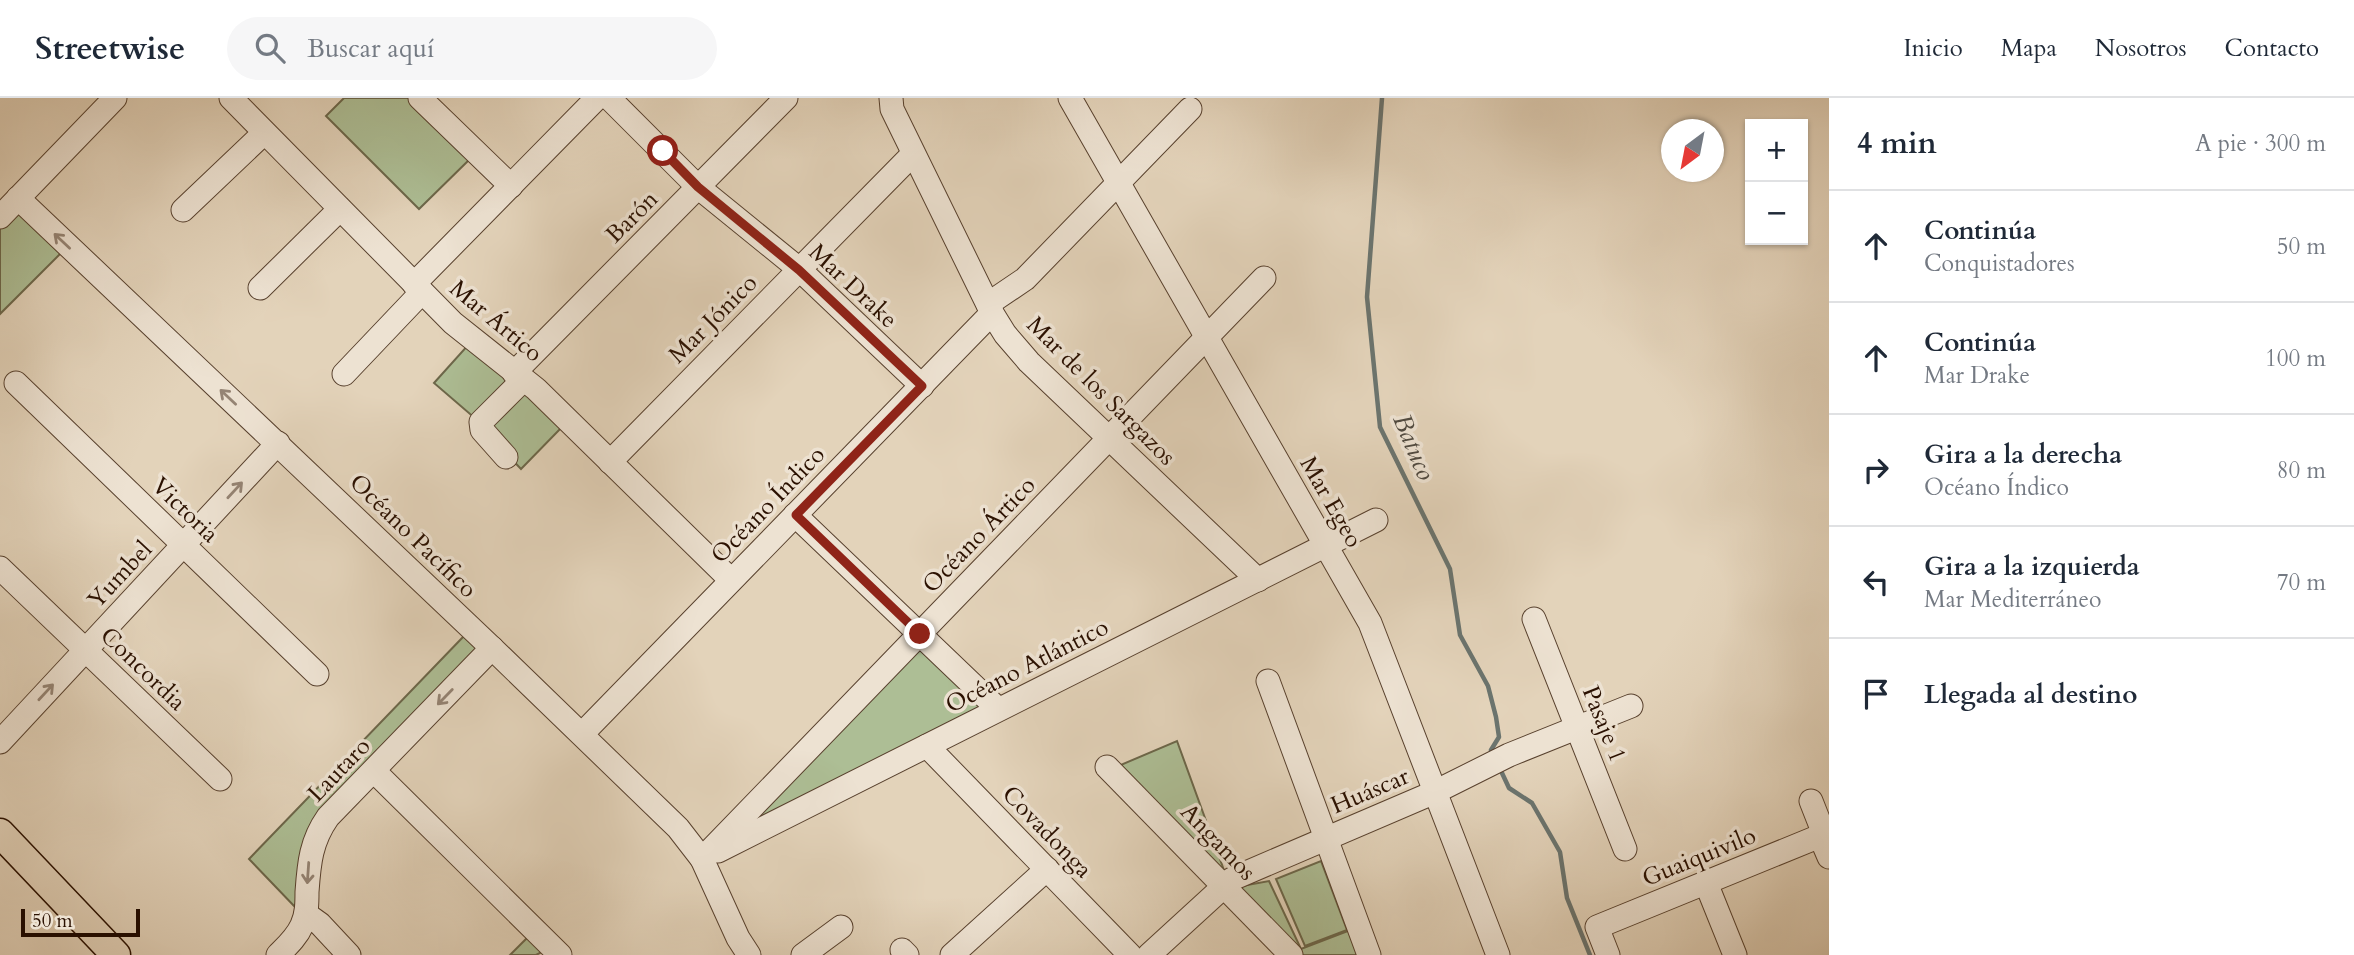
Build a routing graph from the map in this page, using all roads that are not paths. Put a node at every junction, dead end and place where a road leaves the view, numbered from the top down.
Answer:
1 (116, 98) edge
2 (231, 98) edge
3 (420, 98) edge
4 (597, 98) edge
5 (609, 98) edge
6 (786, 98) edge
7 (891, 98) edge
8 (1070, 98) edge
9 (1190, 108) dead end
10 (264, 133) junction
11 (913, 153) junction
12 (1118, 183) junction
13 (511, 186) junction
14 (698, 187) junction
15 (18, 198) junction
16 (340, 209) junction
17 (183, 210) dead end
18 (0, 217) edge
19 (799, 270) junction
20 (1264, 278) dead end
21 (260, 288) dead end
22 (418, 288) junction
23 (990, 309) junction
24 (1206, 337) junction
25 (344, 374) dead end
26 (519, 377) junction
27 (16, 383) dead end
28 (922, 386) junction
29 (1110, 438) junction
30 (278, 443) junction
31 (506, 457) dead end
32 (610, 461) junction
33 (796, 515) junction
34 (1376, 520) dead end
35 (183, 545) junction
36 (1327, 546) junction
37 (0, 568) edge
38 (732, 580) junction
39 (1258, 580) junction
40 (1534, 619) dead end
41 (920, 634) junction
42 (492, 648) junction
43 (86, 650) junction
44 (317, 674) dead end
45 (1268, 681) dead end
46 (1632, 706) dead end
47 (998, 709) junction
48 (1577, 727) junction
49 (582, 734) junction
50 (0, 742) edge
51 (927, 746) junction
52 (1107, 766) dead end
53 (374, 771) junction
54 (220, 779) dead end
55 (1435, 792) junction
56 (1811, 801) dead end
57 (0, 833) edge
58 (1326, 838) junction
59 (1824, 846) edge
60 (1625, 849) dead end
61 (702, 859) junction
62 (1047, 870) junction
63 (1706, 883) junction
64 (1223, 885) junction
65 (306, 914) junction
66 (841, 927) dead end
67 (743, 947) edge
68 (552, 953) edge
69 (959, 953) edge
70 (116, 955) edge
71 (278, 955) edge
72 (349, 955) edge
73 (803, 955) edge
74 (1130, 955) edge
75 (1149, 955) edge
76 (1291, 955) edge
77 (1369, 955) edge
78 (1498, 955) edge
79 (1608, 955) edge
80 (1735, 955) edge

1 - 15 street
2 - 10 street, Mar Ártico
3 - 13 street
4 - 13 street
5 - 14 street, Mar Drake
6 - 14 street, Barón
7 - 11 street, Mar de los Sargazos
8 - 12 street, Mar Egeo
9 - 12 street, Océano Índico
10 - 16 street, Mar Ártico
10 - 17 street
11 - 19 street, Mar Jónico
11 - 23 street, Mar de los Sargazos
12 - 23 street, Océano Índico
12 - 24 street, Mar Egeo
13 - 22 street
14 - 19 street, Mar Drake
14 - 26 street, Barón
15 - 18 street
30 -> 15 street, Océano Pacífico
16 - 21 street
16 - 22 street, Mar Ártico
19 - 28 street, Mar Drake
19 - 32 street, Mar Jónico
20 - 24 street, Océano Ártico
22 - 25 street
22 - 26 street, Mar Ártico
23 - 28 street, Océano Índico
23 - 29 street, Mar de los Sargazos
24 - 29 street, Océano Ártico
24 - 36 street, Mar Egeo
26 - 31 street, Barón
26 - 32 street, Mar Ártico
27 - 35 street, Victoria
28 - 33 street, Océano Índico
29 - 39 street, Mar de los Sargazos
29 - 41 street, Océano Ártico
35 -> 30 street, Yumbel
30 - 42 street, Océano Pacífico
32 - 38 street, Mar Ártico
33 - 38 street, Océano Índico
33 - 41 street
34 - 36 street, Océano Atlántico
35 - 43 street, Yumbel
35 - 44 street, Victoria
36 - 39 street, Océano Atlántico
36 - 55 street, Mar Egeo
37 - 43 street, Concordia
38 - 49 street, Océano Índico
39 - 47 street, Océano Atlántico
40 - 48 street, Pasaje 1
41 - 47 street
41 - 61 street, Océano Ártico
42 - 49 street, Océano Pacífico
42 -> 53 street, Lautaro
50 -> 43 street, Yumbel
43 - 54 street, Concordia
45 - 58 street
46 - 48 street, Huáscar
47 - 51 street, Océano Atlántico
48 - 55 street, Huáscar
48 - 60 street, Pasaje 1
49 - 61 street, Océano Pacífico
51 - 61 street, Océano Atlántico
51 - 62 street, Covadonga
52 - 64 street, Angamos
53 -> 65 street, Lautaro
53 - 68 street
55 - 58 street, Huáscar
55 - 78 street, Mar Egeo
56 - 59 street
57 - 70 main road
58 - 64 street, Huáscar
58 - 77 street
59 - 63 street, Guaiquivilo
61 - 67 street, Océano Pacífico
62 - 69 street
62 - 74 street, Covadonga
63 - 79 street, Guaiquivilo
63 - 80 street
64 - 75 street, Huáscar
64 - 76 street, Angamos
65 - 71 street, Lautaro
65 - 72 street
66 - 73 street

